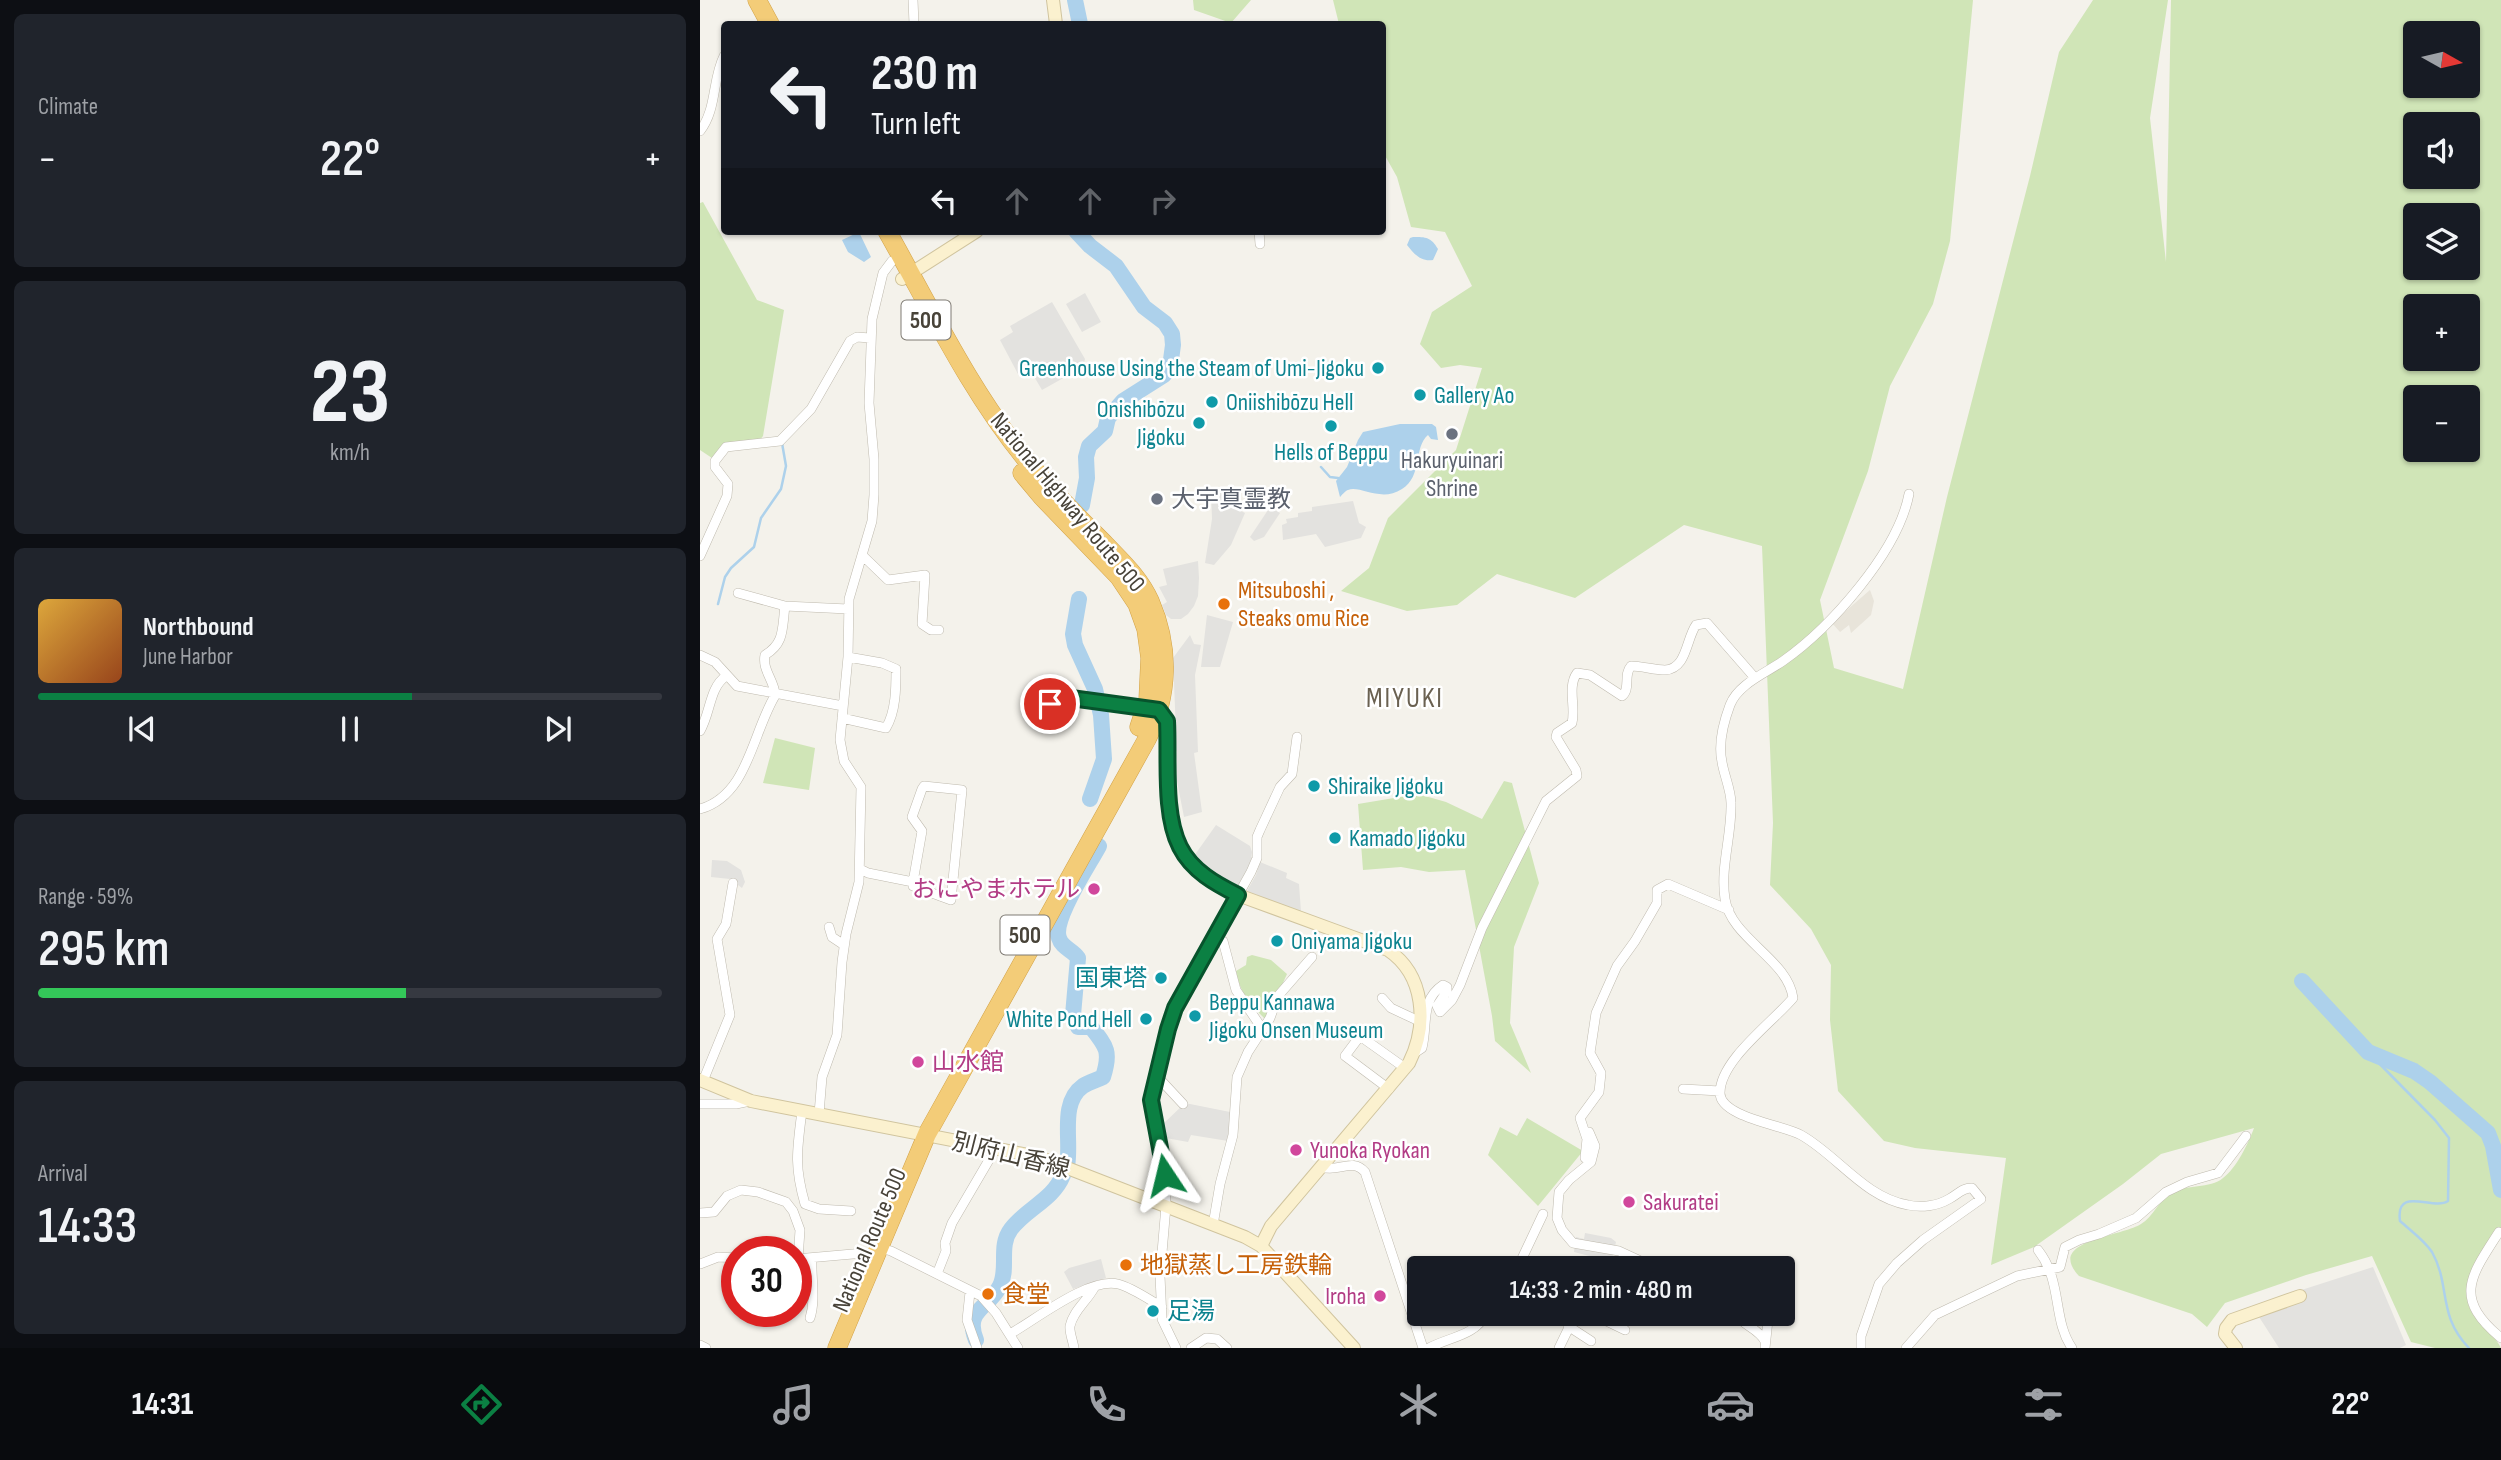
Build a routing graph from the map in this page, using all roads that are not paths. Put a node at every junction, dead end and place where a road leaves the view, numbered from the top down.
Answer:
1 (744, 0) edge
2 (757, 0) edge
3 (912, 0) edge
4 (1053, 0) edge
5 (761, 21) edge
6 (762, 21) edge
7 (914, 21) edge
8 (1056, 21) edge
9 (721, 64) edge
10 (700, 131) edge
11 (877, 235) edge
12 (889, 235) edge
13 (971, 235) edge
14 (1259, 235) edge
15 (1260, 244) dead end
16 (892, 261) junction
17 (906, 275) junction
18 (870, 338) junction
19 (1909, 494) dead end
20 (862, 555) junction
21 (700, 556) edge
22 (738, 593) dead end
23 (785, 606) junction
24 (848, 609) junction
25 (939, 630) dead end
26 (700, 655) edge
27 (848, 656) junction
28 (726, 676) junction
29 (1755, 678) junction
30 (776, 694) junction
31 (1050, 704) dead end
32 (843, 706) junction
33 (1158, 714) junction
34 (842, 718) junction
35 (700, 731) edge
36 (1297, 737) dead end
37 (700, 809) edge
38 (860, 869) junction
39 (913, 882) junction
40 (733, 883) dead end
41 (1238, 895) junction
42 (1729, 910) junction
43 (829, 927) dead end
44 (1214, 938) junction
45 (844, 945) junction
46 (1312, 957) dead end
47 (1382, 998) dead end
48 (1421, 1023) junction
49 (1263, 1030) junction
50 (1413, 1054) junction
51 (1405, 1068) junction
52 (1156, 1075) junction
53 (701, 1081) edge
54 (1389, 1088) junction
55 (1683, 1089) dead end
56 (1720, 1091) junction
57 (751, 1101) junction
58 (700, 1104) edge
59 (1183, 1104) dead end
60 (802, 1111) junction
61 (819, 1114) junction
62 (1584, 1129) junction
63 (921, 1133) junction
64 (2246, 1136) dead end
65 (996, 1148) junction
66 (1585, 1158) dead end
67 (1322, 1167) junction
68 (1166, 1206) junction
69 (851, 1210) dead end
70 (700, 1213) edge
71 (1543, 1214) dead end
72 (1213, 1225) junction
73 (2499, 1233) dead end
74 (799, 1236) edge
75 (1261, 1246) junction
76 (2038, 1250) dead end
77 (869, 1256) junction
78 (1523, 1256) edge
79 (1630, 1256) edge
80 (721, 1257) edge
81 (812, 1258) edge
82 (700, 1264) edge
83 (2051, 1269) junction
84 (937, 1274) junction
85 (1094, 1288) junction
86 (970, 1292) junction
87 (2300, 1296) dead end
88 (1162, 1307) junction
89 (1477, 1326) edge
90 (1569, 1326) edge
91 (1579, 1326) edge
92 (1617, 1326) edge
93 (1749, 1326) edge
94 (1767, 1326) edge
95 (1625, 1330) dead end
96 (1010, 1334) junction
97 (2501, 1338) edge
98 (1591, 1341) dead end
99 (1765, 1344) edge
100 (700, 1345) edge
101 (705, 1348) edge
102 (824, 1348) edge
103 (837, 1348) edge
104 (977, 1348) edge
105 (1018, 1348) edge
106 (1074, 1348) edge
107 (1176, 1348) edge
108 (1191, 1348) edge
109 (1227, 1348) edge
110 (1354, 1348) edge
111 (1423, 1348) edge
112 (1429, 1348) edge
113 (1559, 1348) edge
114 (1861, 1348) edge
115 (1906, 1348) edge
116 (2071, 1348) edge
117 (2236, 1348) edge

1 - 5 highway
2 - 6 highway
3 - 7 street
4 - 8 street
9 - 10 street
11 - 16 highway, 500
12 - 17 highway, 500
13 - 17 street
14 - 15 street
16 - 17 highway, 500
16 - 18 street
17 - 33 highway, 500
17 - 33 highway, 500
18 - 20 street
18 - 21 street
19 - 29 street
20 - 24 street
20 - 25 street
22 - 23 street
23 - 24 street
23 - 30 street
24 - 27 street
26 - 28 street
27 - 32 street
27 - 34 street
28 - 30 street
28 - 35 street
29 - 42 street
29 - 50 street
30 - 32 street
30 - 37 street
31 - 33 street
32 - 34 street
33 - 41 street
33 - 63 highway, 500
34 - 38 street
36 - 41 street
38 - 39 street
38 - 45 street
39 - 39 street
40 - 53 street
41 - 44 street
41 - 48 street
42 - 56 street
42 - 62 street
43 - 45 street
44 - 49 street
44 - 52 street
45 - 61 street
46 - 49 street
47 - 48 street
48 - 50 street
49 - 72 street
50 - 51 street
51 - 54 street
51 - 54 street
52 - 59 street
52 - 68 street
53 - 57 street, 別府山香線
54 - 67 street
55 - 56 street
56 - 114 street
57 - 58 street
57 - 60 street, 別府山香線
60 - 61 street, 別府山香線
60 - 69 street
61 - 63 street, 別府山香線
62 - 66 street
62 - 79 street
63 - 65 street, 別府山香線
63 - 77 highway, National Route 500 / 500
64 - 83 street
65 - 68 street, 別府山香線
65 - 84 street
67 - 75 street
67 - 111 street
68 - 72 street, 別府山香線
68 - 88 street
70 - 74 street
71 - 78 street
72 - 75 street, 別府山香線
73 - 97 street
75 - 110 street, 別府山香線
76 - 83 street
77 - 81 street
77 - 84 street
77 - 102 highway, National Route 500 / 500
77 - 103 highway, National Route 500 / 500
80 - 82 street
83 - 115 street
83 - 116 street
84 - 86 street
85 - 88 street
85 - 96 street
85 - 106 street
86 - 96 street
86 - 104 street
87 - 117 street
88 - 107 street
89 - 112 street
90 - 113 street
91 - 98 street
92 - 95 street
93 - 99 street
94 - 99 street
96 - 105 street
100 - 101 street
108 - 109 street

